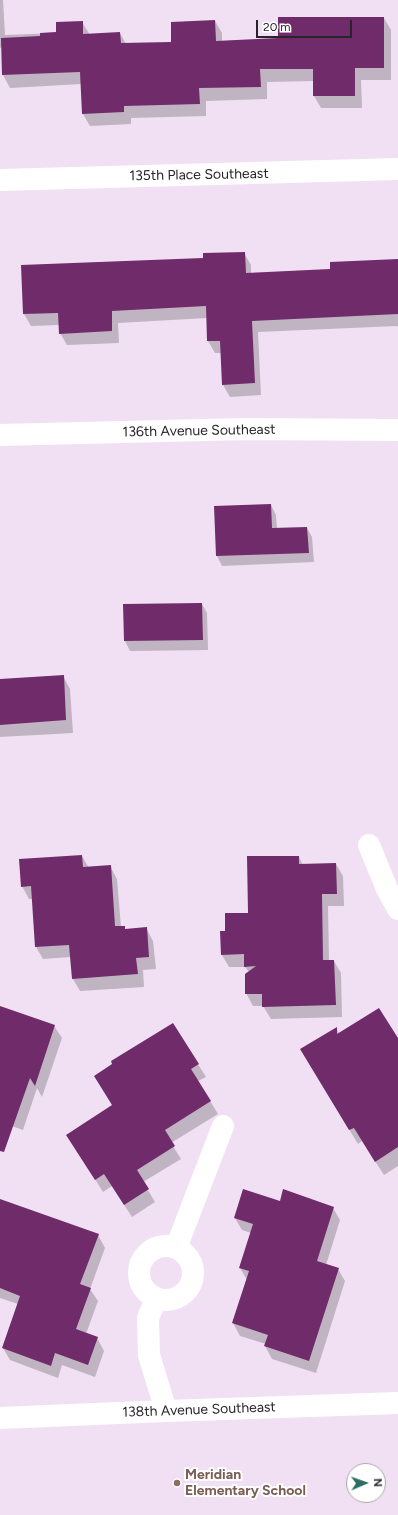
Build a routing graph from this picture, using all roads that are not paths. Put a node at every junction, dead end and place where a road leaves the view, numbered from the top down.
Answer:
1 (398, 169) edge
2 (0, 180) edge
3 (398, 430) edge
4 (0, 436) edge
5 (369, 845) dead end
6 (398, 909) edge
7 (223, 1126) dead end
8 (176, 1248) junction
9 (156, 1299) junction
10 (398, 1403) edge
11 (166, 1411) junction
12 (0, 1418) edge

1 - 2 street, 135th Place Southeast
3 - 4 street, 136th Avenue Southeast
5 - 6 street
7 - 8 street
8 - 9 street
8 - 9 street
9 - 11 street
10 - 11 street, 138th Avenue Southeast
11 - 12 street, 138th Avenue Southeast

